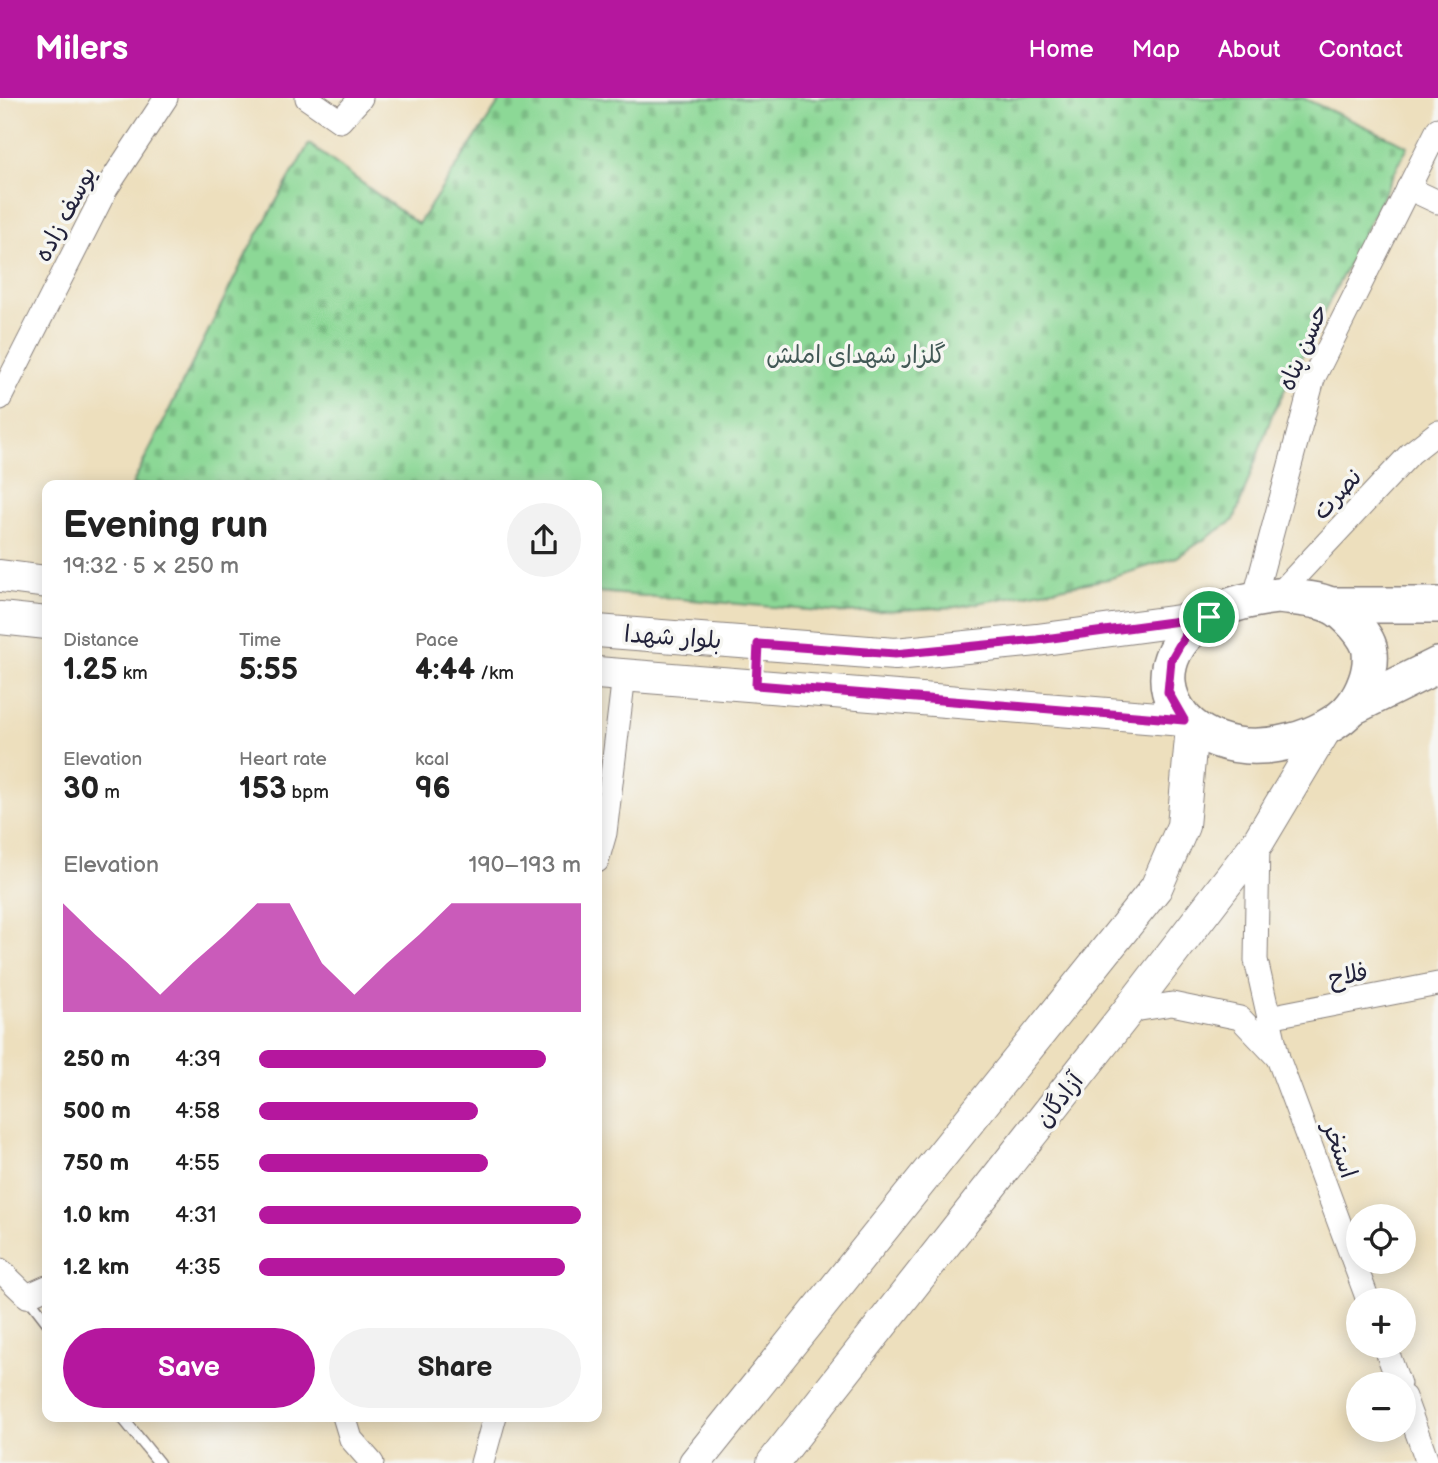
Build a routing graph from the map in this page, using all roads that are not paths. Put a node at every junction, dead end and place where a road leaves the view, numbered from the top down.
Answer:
1 (166, 98) edge
2 (307, 98) edge
3 (361, 98) edge
4 (1438, 129) edge
5 (1408, 188) junction
6 (1438, 202) edge
7 (0, 398) edge
8 (1438, 432) edge
9 (0, 576) edge
10 (42, 581) edge
11 (1266, 598) junction
12 (1330, 605) junction
13 (1438, 605) edge
14 (1209, 617) junction
15 (0, 618) edge
16 (42, 622) edge
17 (602, 631) edge
18 (758, 644) junction
19 (1438, 665) edge
20 (610, 674) edge
21 (756, 685) junction
22 (1340, 717) junction
23 (1188, 723) junction
24 (1258, 842) junction
25 (602, 844) edge
26 (1438, 984) edge
27 (1128, 1011) junction
28 (1269, 1017) junction
29 (1278, 1058) junction
30 (0, 1270) edge
31 (1364, 1288) edge
32 (37, 1292) edge
33 (126, 1422) edge
34 (346, 1422) edge
35 (493, 1422) edge
36 (1416, 1430) edge
37 (159, 1463) edge
38 (372, 1463) edge
39 (482, 1463) edge
40 (695, 1463) edge
41 (773, 1463) edge
42 (1428, 1463) edge

1 - 7 street, یوسف زاده
2 - 3 street
4 - 5 street, حسن پناه
5 - 6 street
5 - 11 street, حسن پناه
8 - 11 street, نصرت
9 - 10 main road
11 - 12 main road
11 - 14 main road
12 - 13 main road
12 - 22 main road
14 - 18 main road, بلوار شهدا
14 - 23 main road
15 - 16 main road
17 - 18 main road, بلوار شهدا
18 - 21 main road
19 - 22 main road
20 - 21 main road, بلوار شهدا
20 - 25 street
21 - 23 main road, بلوار شهدا
22 - 23 main road
22 - 24 main road, آزادگان
23 - 40 main road
24 - 27 main road, آزادگان
24 - 28 street, استخر
26 - 28 street, فلاح
27 - 29 street, استخر
27 - 41 main road, آزادگان
28 - 29 street, استخر
29 - 31 street, استخر
30 - 32 street
33 - 37 lane
34 - 38 street
35 - 39 street
36 - 42 street

